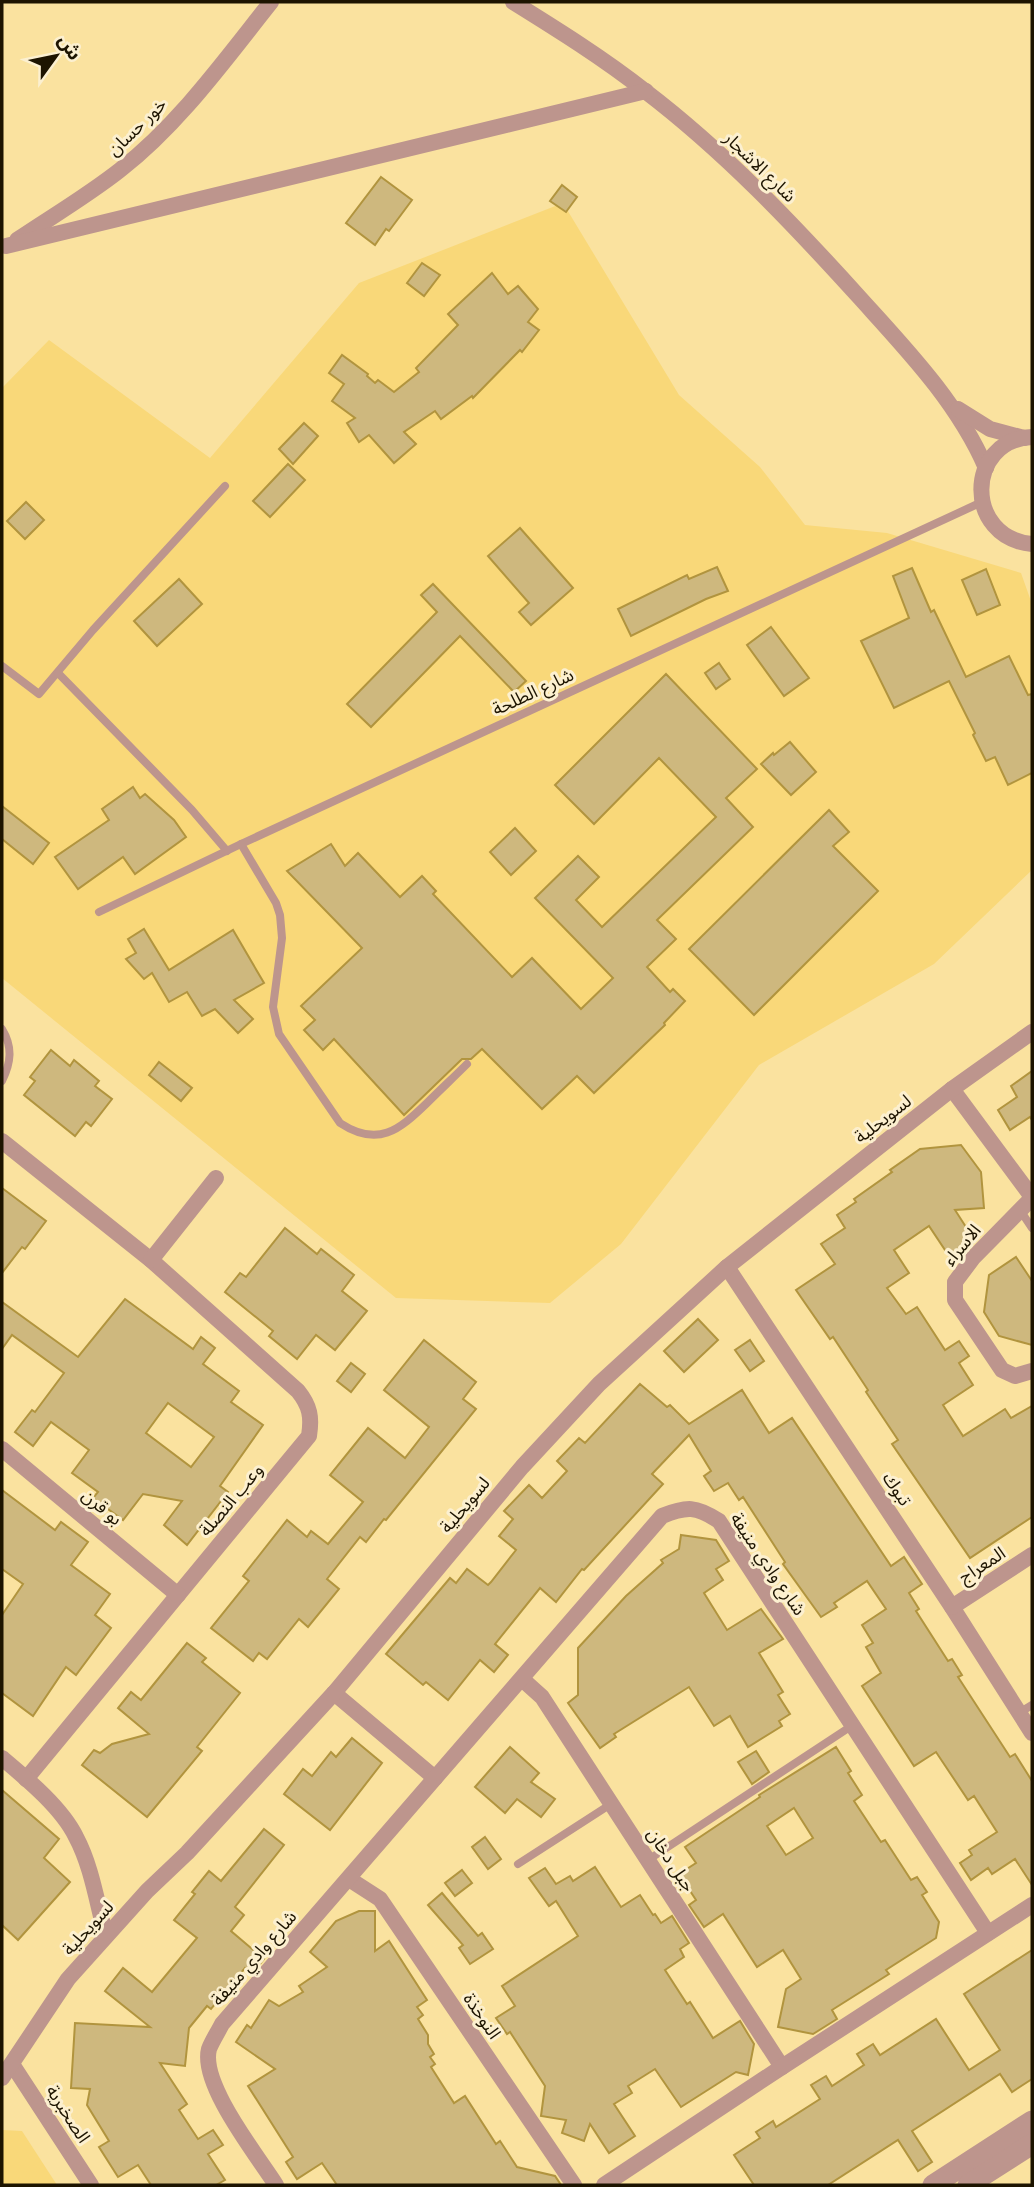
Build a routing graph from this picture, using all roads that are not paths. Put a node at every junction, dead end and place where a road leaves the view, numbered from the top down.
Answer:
1 (271, 2) edge
2 (513, 2) edge
3 (646, 91) junction
4 (4, 248) edge
5 (946, 398) junction
6 (1028, 438) edge
7 (986, 468) junction
8 (225, 486) dead end
9 (982, 502) junction
10 (1032, 544) edge
11 (2, 666) edge
12 (58, 673) junction
13 (241, 844) junction
14 (227, 851) junction
15 (99, 912) dead end
16 (2, 1029) edge
17 (1032, 1032) edge
18 (467, 1064) dead end
19 (2, 1081) edge
20 (952, 1089) junction
21 (2, 1141) edge
22 (216, 1178) dead end
23 (1032, 1197) edge
24 (1020, 1210) junction
25 (1032, 1228) edge
26 (151, 1259) junction
27 (727, 1267) junction
28 (1032, 1371) edge
29 (2, 1449) edge
30 (1032, 1555) edge
31 (178, 1595) junction
32 (952, 1607) junction
33 (522, 1679) junction
34 (334, 1693) junction
35 (1026, 1709) edge
36 (853, 1725) junction
37 (1032, 1734) edge
38 (2, 1758) edge
39 (435, 1778) junction
40 (26, 1779) junction
41 (611, 1804) junction
42 (648, 1860) junction
43 (518, 1864) dead end
44 (349, 1878) junction
45 (1032, 1905) edge
46 (988, 1933) junction
47 (106, 1936) junction
48 (12, 2064) junction
49 (782, 2067) junction
50 (2, 2078) edge
51 (1032, 2121) edge
52 (1032, 2144) edge
53 (91, 2185) edge
54 (276, 2185) edge
55 (574, 2185) edge
56 (604, 2185) edge
57 (933, 2185) edge
58 (968, 2185) edge

1 - 4 street, خور حسان
2 - 3 street, شارع الاشجار
3 - 4 street
3 - 5 street, شارع الاشجار
5 - 6 street, شارع الاشجار
5 - 7 street, شارع الاشجار
6 - 7 street
7 - 9 street
8 - 12 lane
9 - 10 street
9 - 13 lane, شارع الطلحة
11 - 12 lane
12 - 14 lane
13 - 14 lane, شارع الطلحة
13 - 18 lane
14 - 15 lane, شارع الطلحة
16 - 19 lane
17 - 20 street, لسويحلية
20 - 23 street, الاسراء
20 - 27 street, لسويحلية
21 - 26 street, وعب النصلة
22 - 26 street
23 - 24 street, الاسراء
24 - 25 lane
24 - 28 street, الاسراء
26 - 31 street, وعب النصلة
27 - 32 street, تبوك
27 - 34 street, لسويحلية
29 - 31 street, بو قرن
30 - 32 street, المعراج
31 - 40 street, وعب النصلة
32 - 35 street, تبوك
33 - 36 street, شارع وادي منيفة
33 - 39 street, شارع وادي منيفة
33 - 41 street, جبل دخان
34 - 39 street
34 - 47 street, لسويحلية
35 - 37 street, تبوك
36 - 42 lane
36 - 46 street, شارع وادي منيفة
38 - 40 street
39 - 44 street, شارع وادي منيفة
40 - 47 street
41 - 42 street, جبل دخان
41 - 43 lane
42 - 49 street, جبل دخان
44 - 54 street, شارع وادي منيفة
44 - 55 street, النوخذة
45 - 46 street
46 - 49 street
47 - 48 street, لسويحلية
48 - 50 street, لسويحلية
48 - 53 street, الصخبرية
49 - 56 street
51 - 57 street
52 - 58 street

